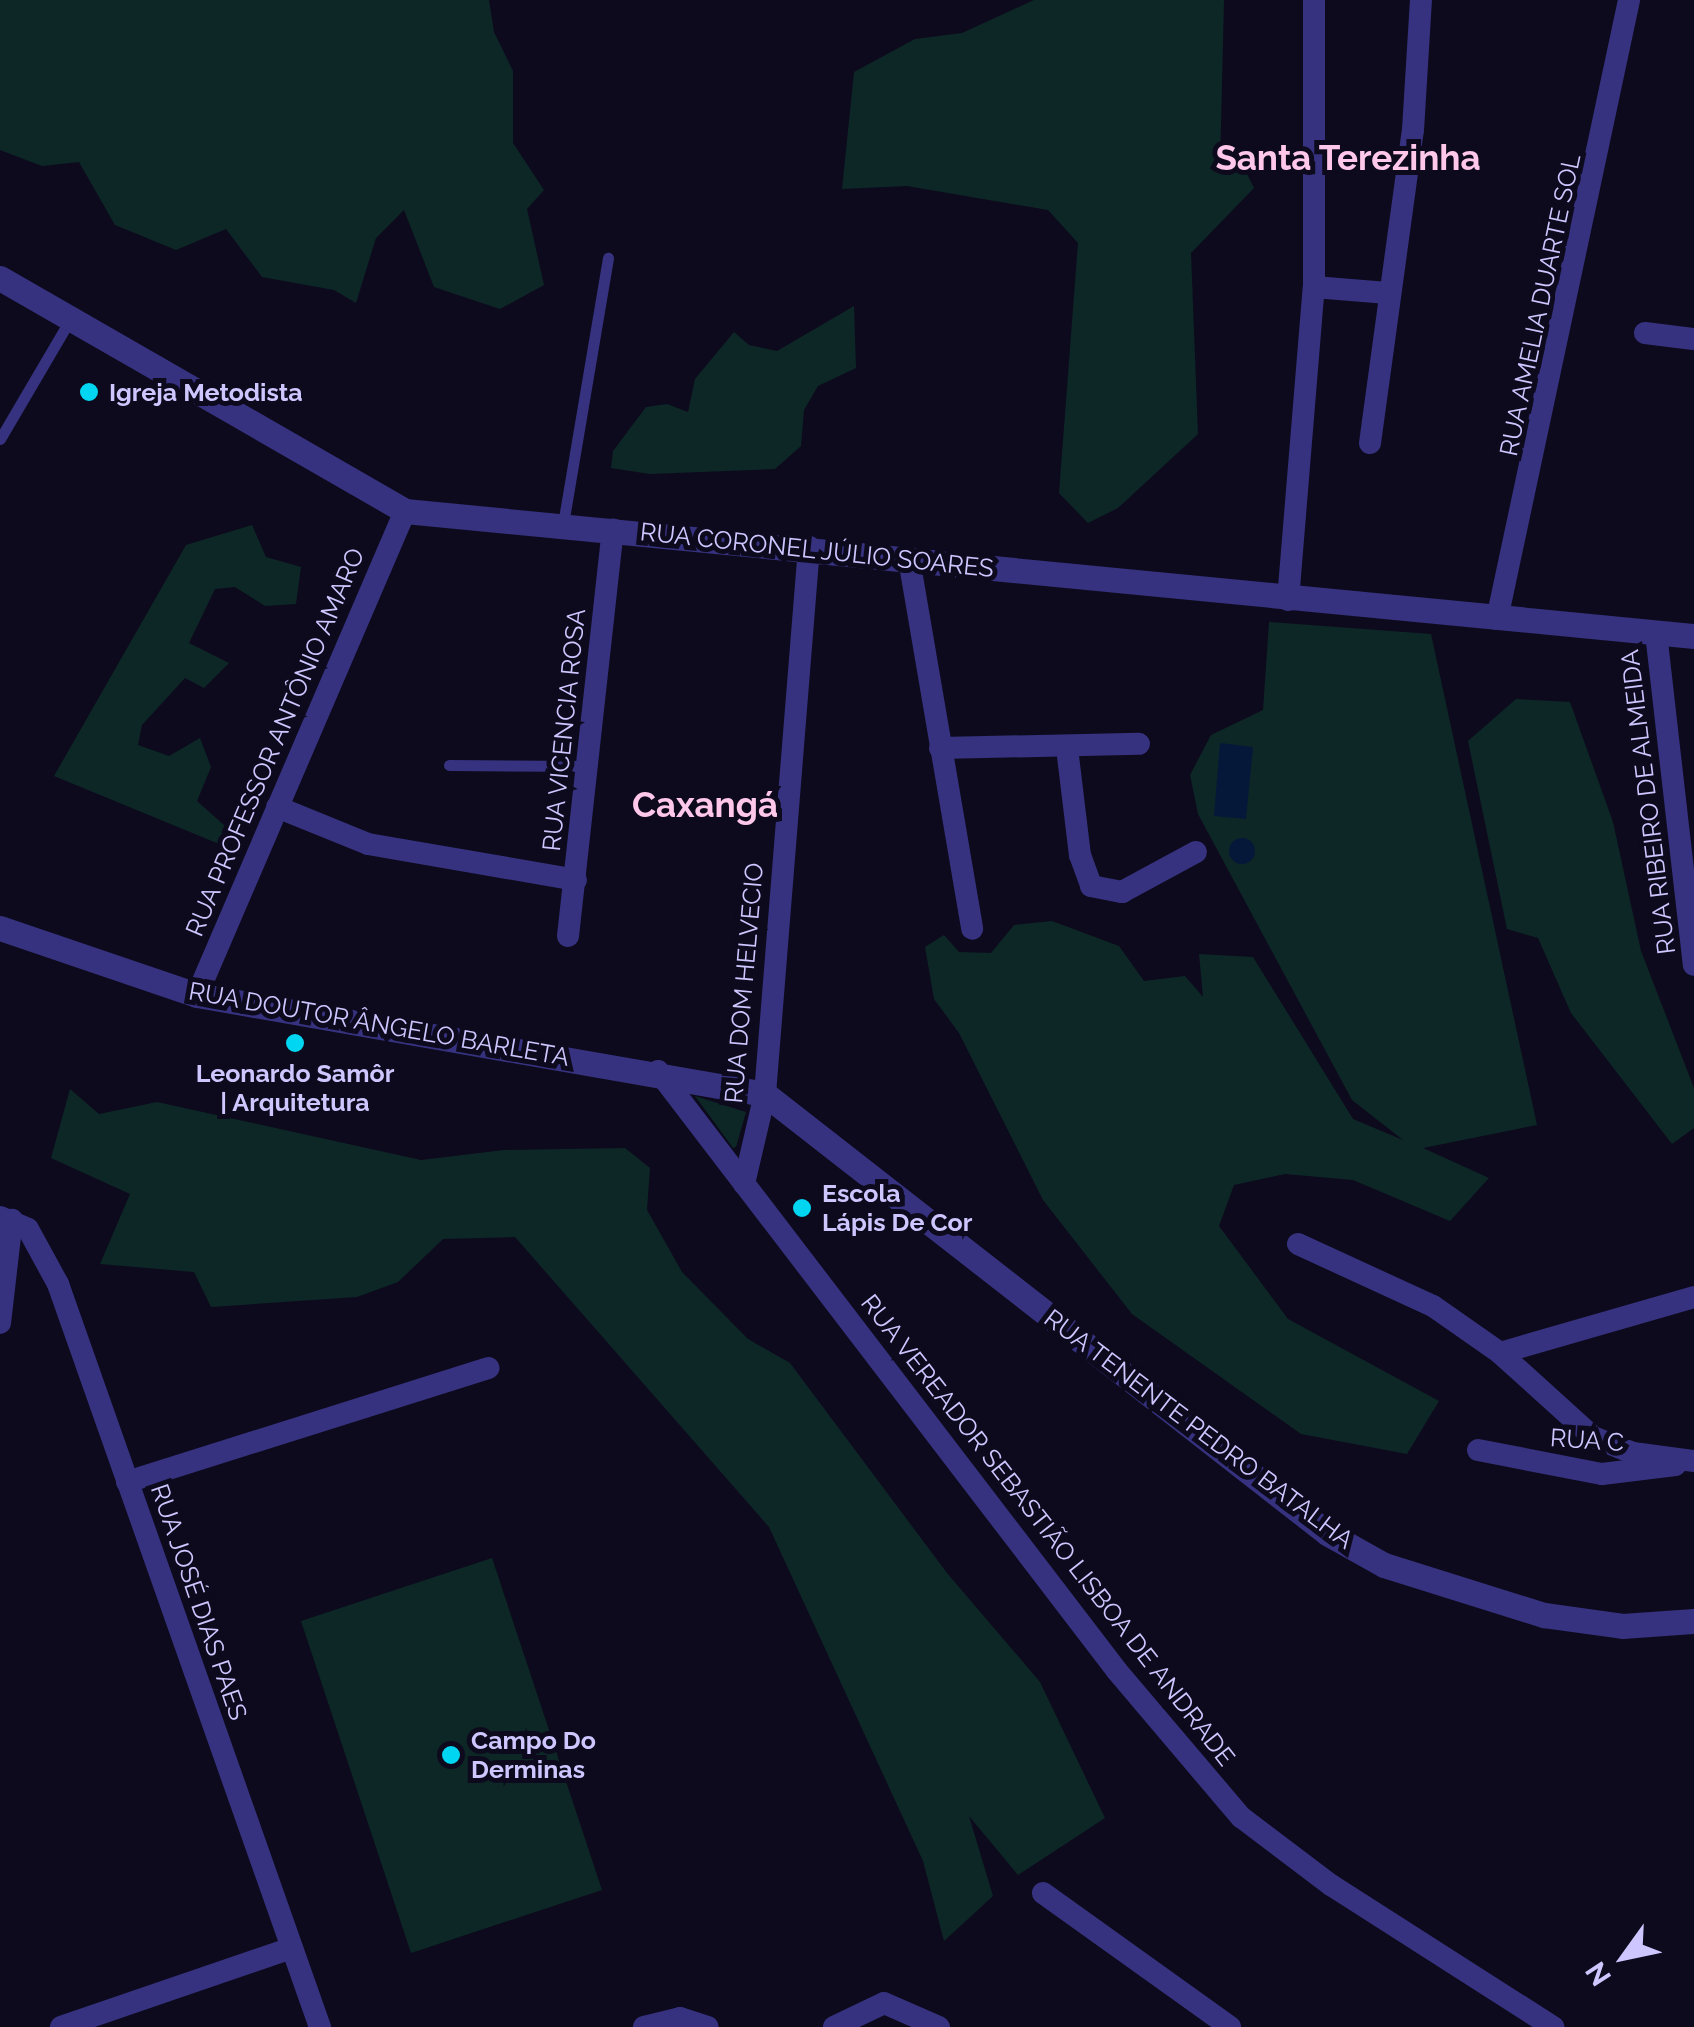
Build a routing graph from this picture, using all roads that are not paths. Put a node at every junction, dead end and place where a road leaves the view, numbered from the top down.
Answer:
1 (1314, 0) edge
2 (1421, 0) edge
3 (1629, 0) edge
4 (608, 258) dead end
5 (0, 278) edge
6 (1314, 287) junction
7 (1388, 293) junction
8 (71, 318) junction
9 (1644, 332) dead end
10 (1694, 339) edge
11 (0, 439) edge
12 (1370, 443) dead end
13 (404, 511) junction
14 (562, 524) junction
15 (613, 529) junction
16 (809, 547) junction
17 (908, 559) junction
18 (1288, 600) junction
19 (1498, 620) junction
20 (1656, 633) junction
21 (1694, 636) edge
22 (1140, 744) dead end
23 (940, 748) junction
24 (1067, 748) junction
25 (449, 765) dead end
26 (588, 766) junction
27 (276, 806) junction
28 (1196, 852) dead end
29 (576, 880) junction
30 (0, 928) edge
31 (972, 929) dead end
32 (568, 936) dead end
33 (1694, 965) edge
34 (197, 995) junction
35 (658, 1072) junction
36 (765, 1094) junction
37 (744, 1184) junction
38 (6, 1218) edge
39 (1298, 1244) dead end
40 (1694, 1297) edge
41 (0, 1323) edge
42 (1500, 1353) junction
43 (488, 1368) dead end
44 (1478, 1450) dead end
45 (1694, 1461) edge
46 (128, 1482) junction
47 (1694, 1621) edge
48 (1043, 1893) dead end
49 (292, 1948) junction
50 (704, 2024) edge
51 (61, 2027) edge
52 (320, 2027) edge
53 (644, 2027) edge
54 (834, 2027) edge
55 (939, 2027) edge
56 (1230, 2027) edge
57 (1552, 2027) edge

1 - 6 street
2 - 7 street
3 - 19 street, RUA AMELIA DUARTE SOL
4 - 14 lane
5 - 8 street, RUA CORONEL JÚLIO SOARES
6 - 7 street
6 - 18 street
7 - 12 street
8 - 11 lane
8 - 13 street, RUA CORONEL JÚLIO SOARES
9 - 10 street
13 - 14 street, RUA CORONEL JÚLIO SOARES
13 - 27 street, RUA PROFESSOR ANTÔNIO AMARO
14 - 15 street, RUA CORONEL JÚLIO SOARES
15 - 16 street, RUA CORONEL JÚLIO SOARES
15 - 26 street, RUA VICENCIA ROSA
16 - 17 street, RUA CORONEL JÚLIO SOARES
16 - 36 street, RUA DOM HELVECIO
17 - 18 street, RUA CORONEL JÚLIO SOARES
17 - 23 street
18 - 19 street, RUA CORONEL JÚLIO SOARES
19 - 20 street, RUA CORONEL JÚLIO SOARES
20 - 21 street, RUA CORONEL JÚLIO SOARES
20 - 33 street, RUA RIBEIRO DE ALMEIDA
22 - 24 street
23 - 24 street
23 - 31 street
24 - 28 street
25 - 26 lane
26 - 29 street, RUA VICENCIA ROSA
27 - 29 street
27 - 34 street, RUA PROFESSOR ANTÔNIO AMARO
29 - 32 street, RUA VICENCIA ROSA
30 - 34 street, RUA DOUTOR ÂNGELO BARLETA
34 - 35 street, RUA DOUTOR ÂNGELO BARLETA
35 - 36 street, RUA DOUTOR ÂNGELO BARLETA
35 - 37 street, RUA VEREADOR SEBASTIÃO LISBOA DE ANDRADE
36 - 37 street, RUA DOM HELVECIO
36 - 47 street, RUA TENENTE PEDRO BATALHA
37 - 57 street, RUA VEREADOR SEBASTIÃO LISBOA DE ANDRADE
38 - 41 street
38 - 46 street, RUA JOSÉ DIAS PAES
39 - 42 street
40 - 42 street
42 - 45 street
43 - 46 street
44 - 45 street, RUA C
46 - 49 street, RUA JOSÉ DIAS PAES
48 - 56 street
49 - 51 street
49 - 52 street, RUA JOSÉ DIAS PAES
50 - 53 street
54 - 55 street

